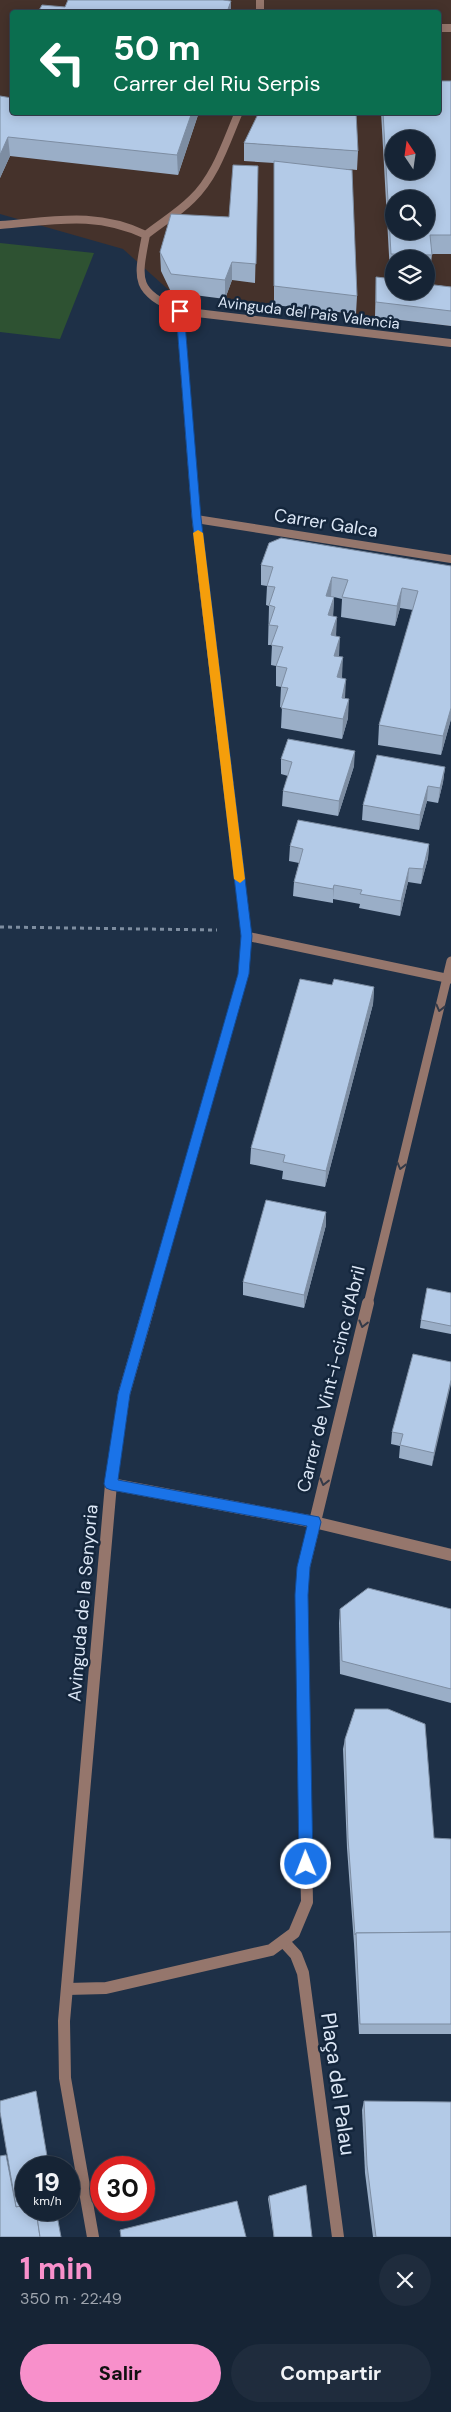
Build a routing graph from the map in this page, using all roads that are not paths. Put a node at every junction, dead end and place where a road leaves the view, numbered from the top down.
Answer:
1 (238, 115) edge
2 (0, 225) edge
3 (146, 235) junction
4 (180, 311) junction
5 (451, 343) edge
6 (196, 518) junction
7 (451, 559) edge
8 (246, 936) junction
9 (451, 961) edge
10 (449, 978) edge
11 (111, 1484) junction
12 (314, 1522) junction
13 (451, 1555) edge
14 (284, 1942) junction
15 (66, 1989) junction
16 (93, 2237) edge
17 (338, 2237) edge

1 - 3 street
2 - 3 street
3 - 4 street, Avinguda del Pais Valencia
4 - 5 street, Avinguda del Pais Valencia
4 - 6 street, Avinguda de la Senyoria
6 - 7 street, Carrer Galca
6 - 8 street, Avinguda de la Senyoria
8 - 10 street
8 - 11 street, Avinguda de la Senyoria
9 - 10 street, Carrer de Vint-i-cinc d'Abril
10 -> 12 street, Carrer de Vint-i-cinc d'Abril
11 - 12 street
11 - 15 street, Avinguda de la Senyoria
12 - 13 street
12 - 14 street, Carrer de Vint-i-cinc d'Abril
14 - 15 street, Carrer de Vint-i-cinc d'Abril
14 - 17 street, Plaça del Palau
15 - 16 street, Avinguda de la Senyoria

